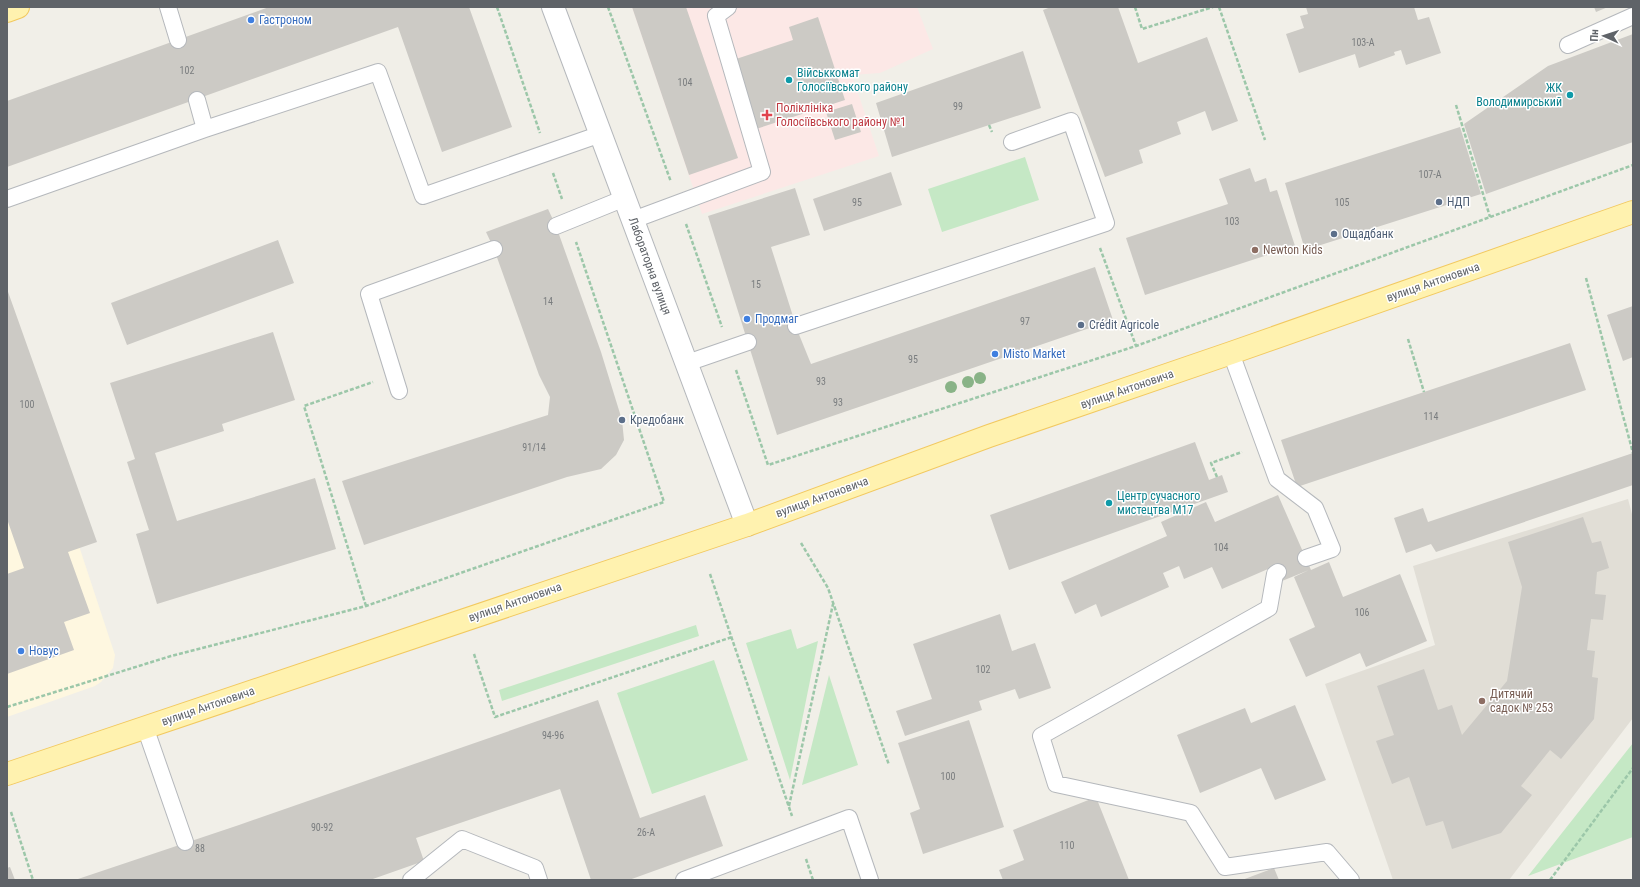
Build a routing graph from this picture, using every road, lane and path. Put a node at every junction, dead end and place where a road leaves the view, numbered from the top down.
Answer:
1 (18, 7) edge
2 (168, 7) edge
3 (497, 7) edge
4 (553, 7) edge
5 (608, 7) edge
6 (728, 7) edge
7 (1135, 7) edge
8 (1213, 7) edge
9 (1219, 7) edge
10 (7, 11) edge
11 (1633, 16) edge
12 (178, 40) dead end
13 (1568, 45) dead end
14 (197, 100) dead end
15 (1456, 105) dead end
16 (206, 129) junction
17 (601, 134) junction
18 (1265, 140) dead end
19 (1012, 142) dead end
20 (547, 153) junction
21 (1633, 165) edge
22 (625, 198) junction
23 (7, 200) edge
24 (679, 202) junction
25 (1633, 212) edge
26 (1490, 217) junction
27 (633, 220) junction
28 (562, 223) junction
29 (1094, 227) junction
30 (494, 249) dead end
31 (1586, 278) dead end
32 (796, 326) dead end
33 (1408, 339) dead end
34 (748, 342) dead end
35 (1136, 346) junction
36 (729, 348) junction
37 (1231, 354) junction
38 (686, 363) junction
39 (394, 375) junction
40 (399, 390) dead end
41 (1424, 392) dead end
42 (1240, 453) dead end
43 (1633, 453) edge
44 (1217, 477) dead end
45 (747, 524) junction
46 (801, 543) dead end
47 (1306, 558) dead end
48 (1278, 572) dead end
49 (710, 574) dead end
50 (833, 603) junction
51 (366, 606) junction
52 (732, 637) junction
53 (474, 654) dead end
54 (7, 707) edge
55 (145, 727) junction
56 (889, 765) dead end
57 (1633, 768) edge
58 (7, 774) edge
59 (789, 807) junction
60 (10, 812) dead end
61 (799, 837) junction
62 (185, 842) dead end
63 (33, 880) edge
64 (411, 880) edge
65 (539, 880) edge
66 (684, 880) edge
67 (813, 880) edge
68 (870, 880) edge
69 (1351, 880) edge
70 (1550, 880) edge

1 - 10 main road
2 - 12 lane
3 - 20 path
4 - 17 street, Лабораторна вулиця
5 - 24 path
6 - 24 lane
7 - 8 path
9 - 18 path
11 - 13 lane
14 - 16 lane
15 - 26 path
16 - 20 lane
16 - 23 lane
17 - 20 lane
17 - 22 street, Лабораторна вулиця
19 - 29 lane
20 - 28 path
21 - 26 path
22 - 27 street, Лабораторна вулиця
22 - 28 lane
24 - 27 lane
24 - 36 path
25 - 37 main road, вулиця Антоновича
26 - 35 path
27 - 38 street, Лабораторна вулиця
28 - 51 path
29 - 32 lane
29 - 35 path
30 - 39 lane
31 - 43 path
33 - 41 path
34 - 36 lane
35 - 36 path
36 - 38 lane
37 - 45 main road, вулиця Антоновича
37 - 47 lane
38 - 45 street, Лабораторна вулиця
39 - 40 lane
39 - 51 path
42 - 44 path
45 - 55 main road, вулиця Антоновича
46 - 50 path
48 - 69 lane
49 - 52 path
50 - 56 path
50 - 59 path
51 - 54 path
52 - 53 path
52 - 59 path
55 - 58 main road, вулиця Антоновича
55 - 62 lane
57 - 70 path
59 - 61 path
60 - 63 path
61 - 66 lane
61 - 67 path
61 - 68 lane
64 - 65 lane

